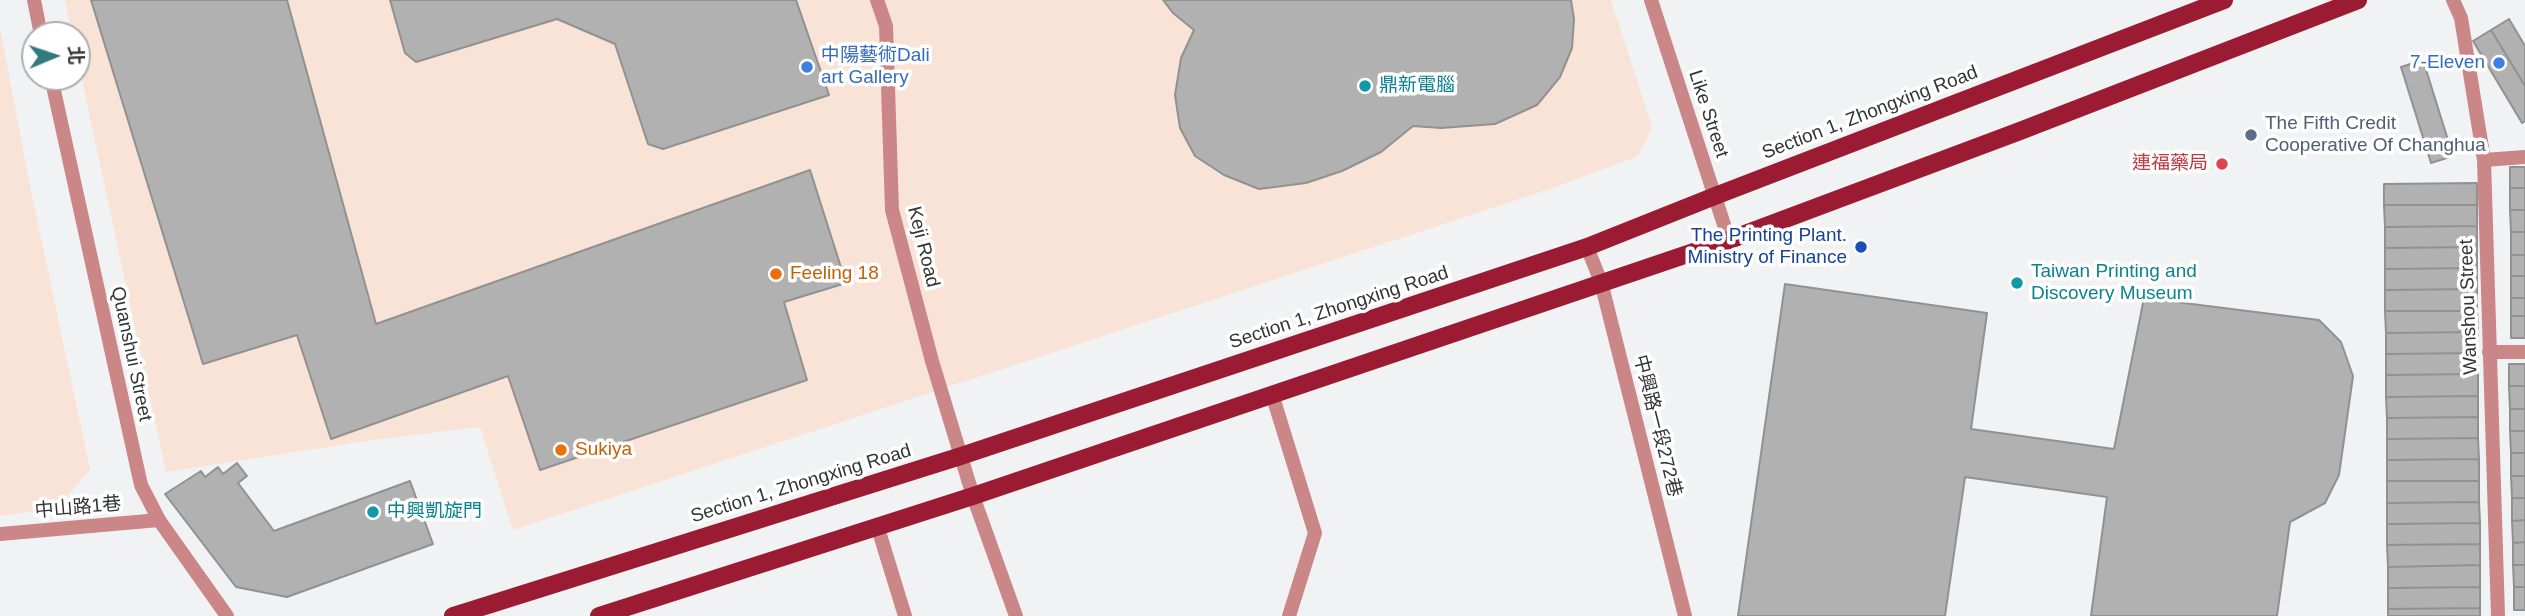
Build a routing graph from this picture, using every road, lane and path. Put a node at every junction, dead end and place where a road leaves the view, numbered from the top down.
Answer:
1 (34, 0) edge
2 (877, 0) edge
3 (1651, 0) edge
4 (2224, 0) edge
5 (2358, 0) edge
6 (2453, 0) edge
7 (38, 21) edge
8 (54, 91) edge
9 (2525, 157) edge
10 (2484, 160) junction
11 (1714, 195) junction
12 (1729, 240) junction
13 (1587, 247) junction
14 (1601, 282) junction
15 (2490, 352) junction
16 (2525, 352) edge
17 (1272, 394) junction
18 (961, 456) junction
19 (973, 496) junction
20 (159, 520) junction
21 (877, 525) junction
22 (0, 534) edge
23 (227, 616) edge
24 (453, 616) edge
25 (599, 616) edge
26 (905, 616) edge
27 (1016, 616) edge
28 (1289, 616) edge
29 (1685, 616) edge
30 (2498, 616) edge

1 - 7 street
2 - 18 street, Keji Road
3 - 11 street, Like Street
4 - 11 main road, Section 1, Zhongxing Road
5 - 12 main road
6 - 10 street, Wanshou Street
8 - 20 street, Quanshui Street
9 - 10 street
10 - 15 street, Wanshou Street
11 - 12 street, Like Street
11 - 13 main road, Section 1, Zhongxing Road
12 - 14 main road
13 - 14 street, 中興路一段272巷
13 - 18 main road, Section 1, Zhongxing Road
14 - 17 main road
14 - 29 street, 中興路一段272巷
15 - 16 street
15 - 30 street, Wanshou Street
17 - 19 main road
17 - 28 street
18 - 19 street, Keji Road
18 - 24 main road, Section 1, Zhongxing Road
19 - 21 main road
19 - 27 street, Keji Road
20 - 22 street, 中山路1巷
20 - 23 street, Quanshui Street
21 - 25 main road
21 - 26 street

